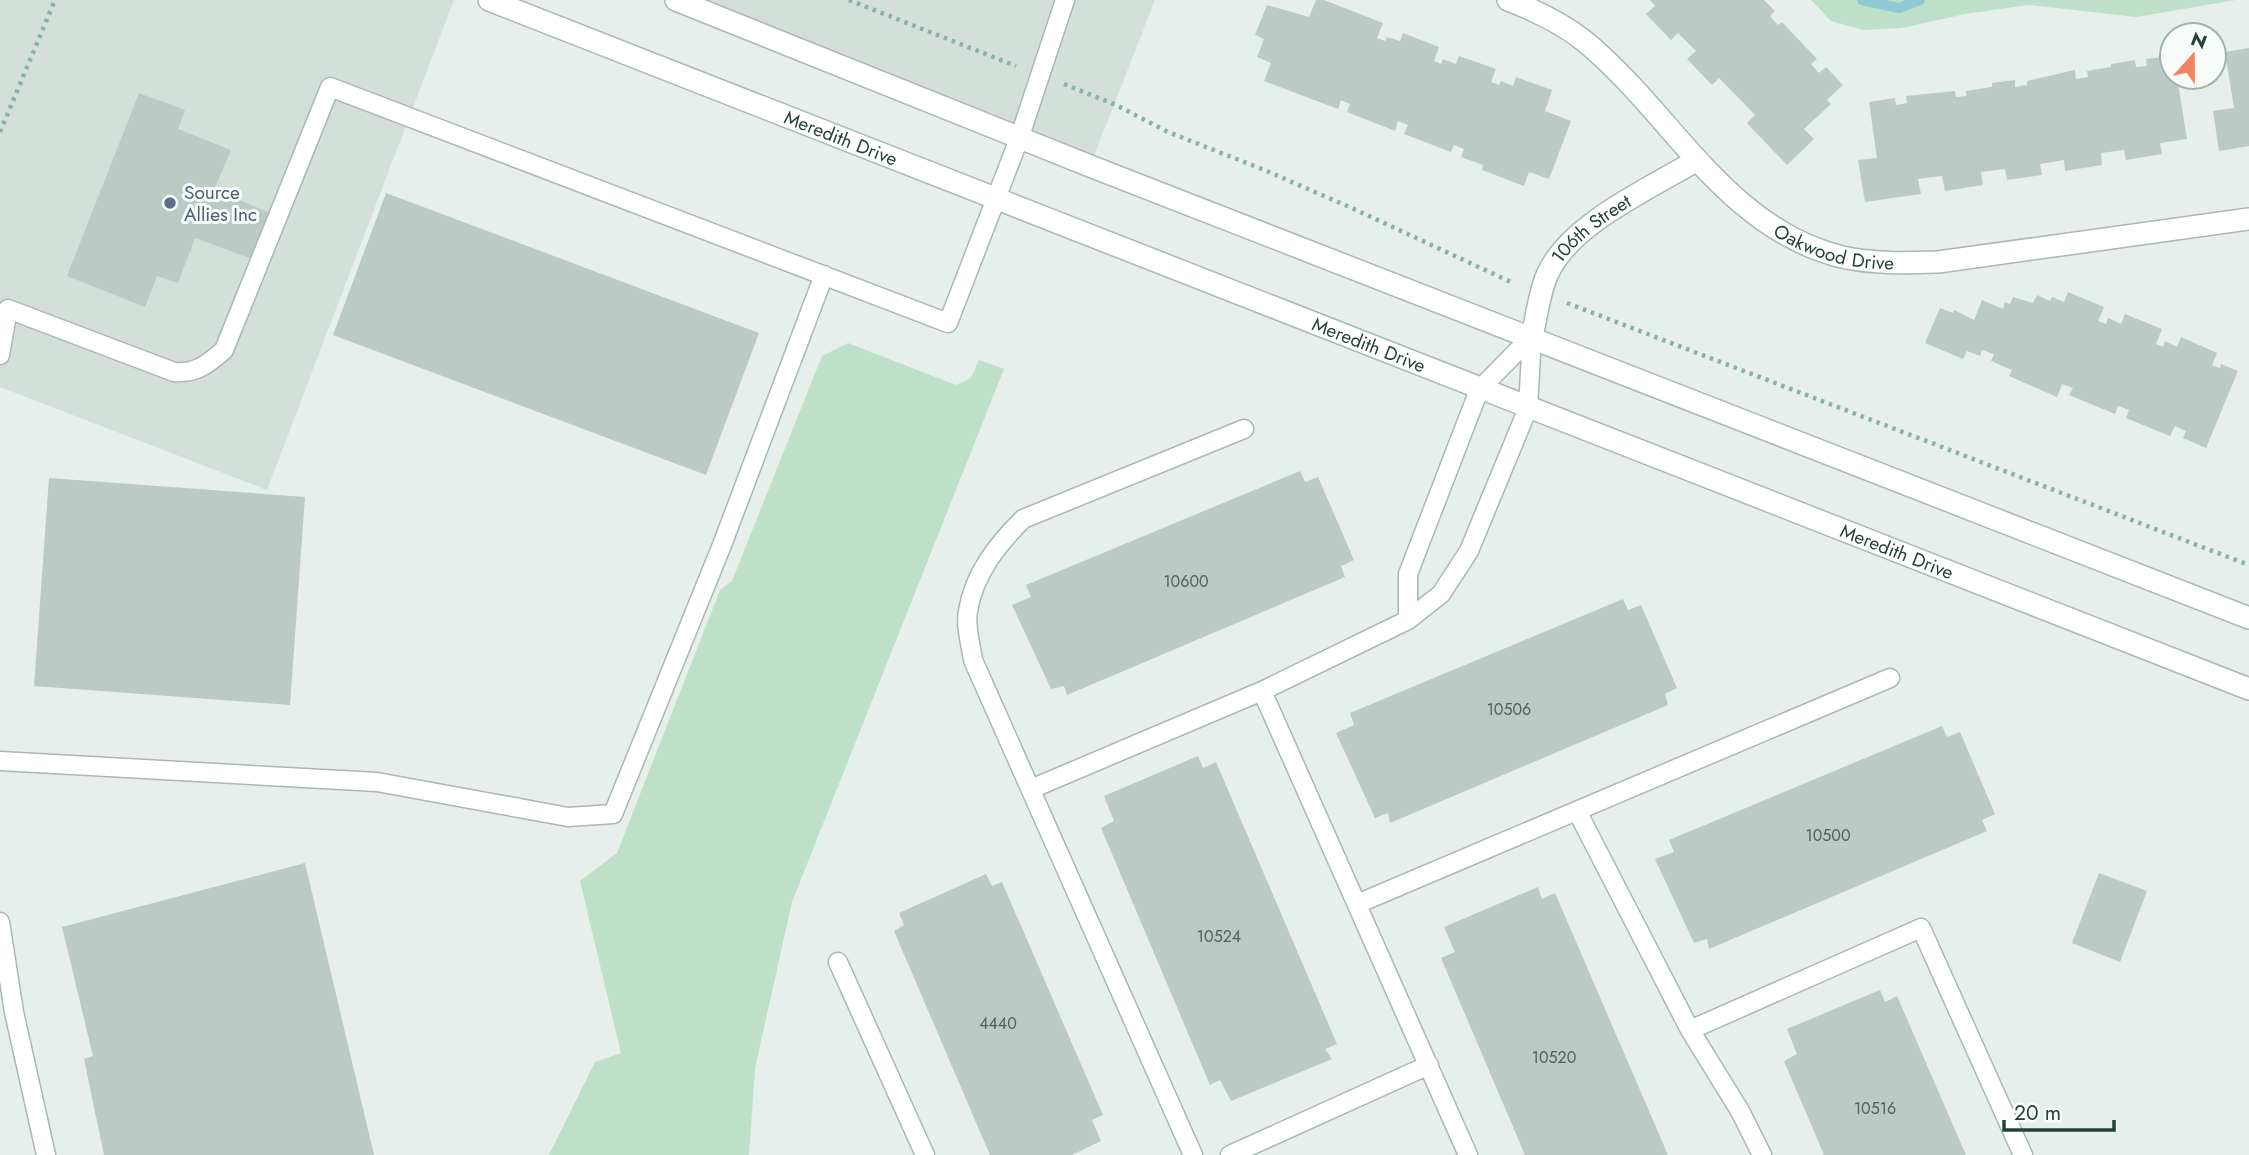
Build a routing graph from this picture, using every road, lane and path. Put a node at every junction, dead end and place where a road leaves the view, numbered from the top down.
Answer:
1 (55, 0) edge
2 (489, 0) edge
3 (676, 0) edge
4 (1065, 0) edge
5 (1508, 0) edge
6 (0, 132) edge
7 (1019, 139) junction
8 (1697, 160) junction
9 (998, 197) junction
10 (2249, 219) edge
11 (824, 275) junction
12 (1532, 336) junction
13 (0, 355) edge
14 (1479, 390) junction
15 (1528, 408) junction
16 (1244, 429) dead end
17 (2249, 618) edge
18 (1408, 620) junction
19 (1890, 678) dead end
20 (2249, 689) edge
21 (1262, 691) junction
22 (0, 761) edge
23 (1031, 789) junction
24 (1577, 811) junction
25 (1357, 904) junction
26 (0, 922) edge
27 (838, 962) dead end
28 (1690, 1030) junction
29 (1429, 1065) junction
30 (46, 1155) edge
31 (925, 1155) edge
32 (1193, 1155) edge
33 (1230, 1155) edge
34 (1468, 1155) edge
35 (1762, 1155) edge
36 (2023, 1155) edge

1 - 6 path
2 - 9 main road, Meredith Drive
3 - 7 main road
4 - 7 lane
5 - 8 main road, Oakwood Drive
7 - 9 lane
7 - 12 main road
8 - 10 main road, Oakwood Drive
8 - 12 main road, 106th Street
9 - 11 lane
9 - 14 main road, Meredith Drive
11 - 13 lane
11 - 22 lane
12 - 14 lane
12 - 15 lane
12 - 17 main road
14 - 15 main road, Meredith Drive
14 - 18 lane
15 - 18 lane
15 - 20 main road, Meredith Drive
16 - 23 lane
18 - 21 lane
19 - 24 lane
21 - 23 lane
21 - 25 lane
23 - 32 lane
24 - 25 lane
24 - 28 lane
25 - 29 lane
26 - 30 lane
27 - 31 lane
28 - 35 lane
28 - 36 lane
29 - 33 lane
29 - 34 lane

